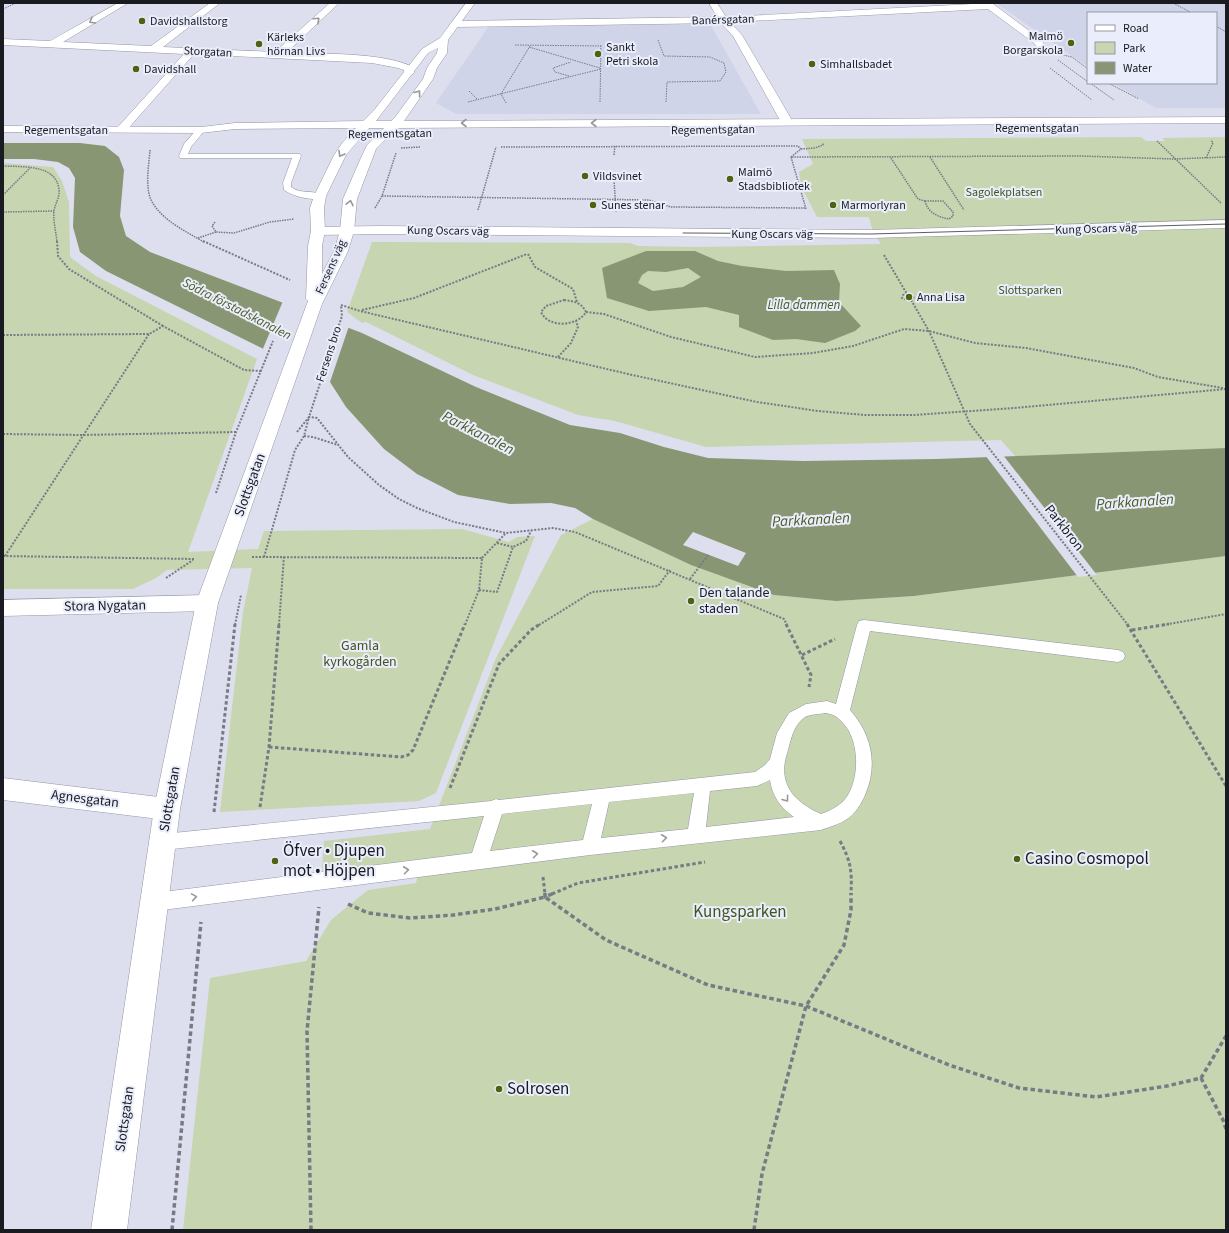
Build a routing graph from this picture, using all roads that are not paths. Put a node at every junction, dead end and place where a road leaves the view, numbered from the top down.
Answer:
1 (124, 3) edge
2 (216, 3) edge
3 (334, 3) edge
4 (471, 3) edge
5 (713, 3) edge
6 (988, 4) edge
7 (723, 20) junction
8 (455, 24) junction
9 (443, 40) junction
10 (3, 42) edge
11 (52, 44) junction
12 (154, 49) junction
13 (1043, 49) road end
14 (192, 51) junction
15 (278, 55) junction
16 (413, 68) junction
17 (1226, 120) edge
18 (787, 122) junction
19 (394, 124) junction
20 (426, 128) junction
21 (1226, 128) edge
22 (3, 129) edge
23 (362, 129) junction
24 (121, 130) junction
25 (201, 130) junction
26 (384, 134) junction
27 (320, 196) junction
28 (1226, 224) edge
29 (347, 230) junction
30 (318, 231) junction
31 (314, 304) junction
32 (207, 603) junction
33 (3, 608) edge
34 (1118, 656) dead end
35 (842, 712) junction
36 (777, 763) junction
37 (703, 785) junction
38 (3, 789) edge
39 (602, 795) junction
40 (496, 806) junction
41 (167, 809) junction
42 (821, 822) junction
43 (696, 835) junction
44 (163, 842) junction
45 (590, 847) junction
46 (478, 861) junction
47 (155, 902) junction
48 (109, 1230) edge

1 -> 11 main road
2 - 12 main road
15 -> 3 main road
4 - 8 main road, Fersens väg
5 - 7 main road
6 - 7 main road, Banérsgatan
6 - 13 main road
7 - 8 main road, Banérsgatan
7 - 18 main road
8 - 9 main road, Fersens väg
9 - 16 main road, Fersens väg
19 -> 9 main road, Fersens väg
10 - 11 main road, Storgatan
11 - 12 main road, Storgatan
12 - 14 main road, Storgatan
14 - 15 main road, Storgatan
14 - 24 main road
15 - 16 main road, Storgatan
16 - 23 main road
17 - 18 main road, Regementsgatan
18 -> 20 main road, Regementsgatan
19 - 20 main road, Regementsgatan
19 - 23 main road, Regementsgatan
19 - 26 main road, Fersens väg
20 - 21 main road, Regementsgatan
20 - 26 main road, Regementsgatan
22 - 24 main road, Regementsgatan
23 - 25 main road, Regementsgatan
23 - 25 main road, Regementsgatan
23 - 26 main road, Regementsgatan
23 -> 27 main road, Fersens väg
24 - 25 main road, Regementsgatan
25 - 27 lane
29 -> 26 main road, Fersens väg
27 - 30 main road, Fersens väg
28 - 29 main road, Kung Oscars väg
29 - 30 main road, Kung Oscars väg
29 - 31 main road, Fersens väg
30 - 31 main road, Fersens väg
31 - 32 main road, Slottsgatan
32 - 33 main road, Stora Nygatan
32 - 41 main road, Slottsgatan
34 - 35 lane
35 - 36 lane
35 - 42 lane
36 - 37 lane
36 -> 42 lane
37 - 39 lane
37 - 43 lane
38 - 41 street, Agnesgatan
39 - 40 lane
39 - 45 lane
40 - 44 lane
40 - 46 lane
41 - 44 main road, Slottsgatan
42 - 43 lane
45 -> 43 lane
44 - 47 main road, Slottsgatan
46 -> 45 lane
47 -> 46 lane
47 - 48 main road, Slottsgatan

